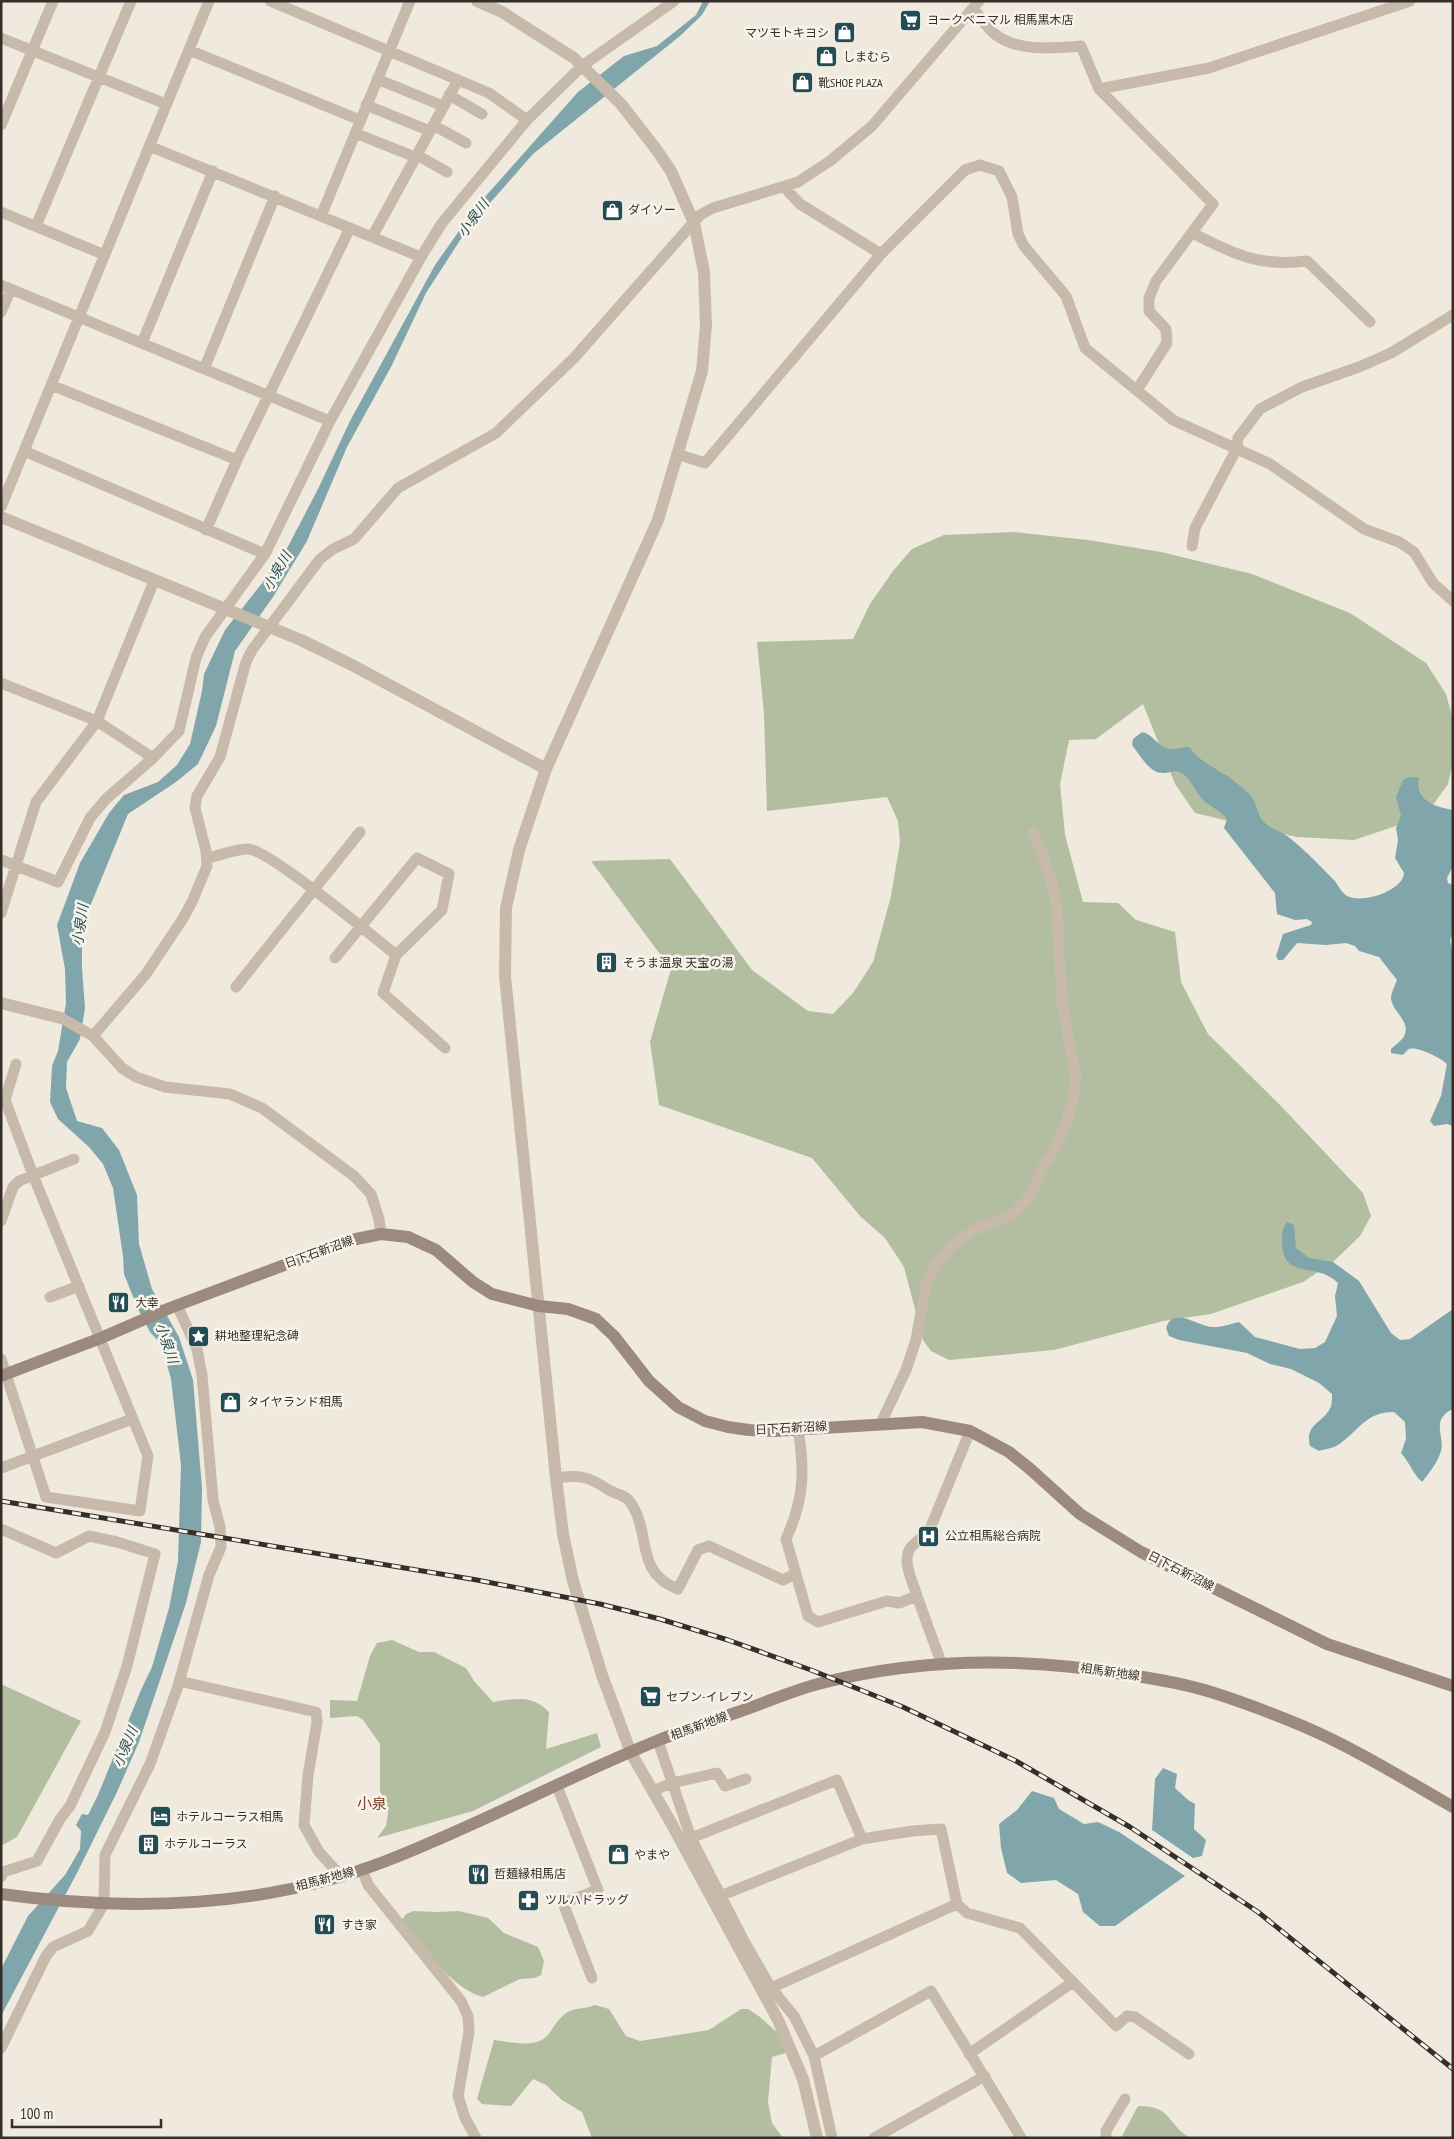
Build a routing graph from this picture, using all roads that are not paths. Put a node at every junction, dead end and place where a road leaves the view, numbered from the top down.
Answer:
1 (53, 1) edge
2 (130, 1) edge
3 (208, 1) edge
4 (270, 1) edge
5 (410, 1) edge
6 (477, 1) edge
7 (674, 1) edge
8 (1410, 1) edge
9 (976, 4) edge
10 (1, 38) edge
11 (32, 50) junction
12 (189, 50) junction
13 (389, 50) junction
14 (586, 70) junction
15 (100, 77) junction
16 (377, 79) junction
17 (458, 80) junction
18 (1099, 89) junction
19 (449, 95) junction
20 (166, 104) junction
21 (366, 105) junction
22 (443, 106) junction
23 (482, 114) dead end
24 (360, 120) junction
25 (528, 120) junction
26 (1, 125) edge
27 (431, 128) junction
28 (355, 132) junction
29 (466, 143) dead end
30 (149, 146) junction
31 (416, 156) junction
32 (213, 172) junction
33 (447, 172) dead end
34 (785, 188) junction
35 (275, 196) junction
36 (1, 212) edge
37 (321, 216) junction
38 (694, 223) junction
39 (36, 226) junction
40 (350, 228) junction
41 (1192, 233) junction
42 (372, 237) junction
43 (881, 254) junction
44 (105, 255) junction
45 (421, 257) junction
46 (6, 287) edge
47 (1, 312) edge
48 (1453, 315) edge
49 (79, 318) junction
50 (1370, 322) dead end
51 (142, 343) junction
52 (204, 369) junction
53 (51, 385) junction
54 (1137, 390) junction
55 (269, 396) junction
56 (330, 421) junction
57 (1237, 448) junction
58 (24, 451) junction
59 (677, 454) junction
60 (237, 460) junction
61 (1, 507) edge
62 (1, 517) edge
63 (206, 530) junction
64 (1192, 546) dead end
65 (265, 554) junction
66 (154, 581) junction
67 (1453, 601) edge
68 (224, 610) junction
69 (268, 627) junction
70 (1, 682) edge
71 (97, 721) junction
72 (153, 758) junction
73 (546, 769) junction
74 (360, 832) dead end
75 (1033, 833) dead end
76 (207, 858) junction
77 (1, 860) edge
78 (17, 866) junction
79 (313, 889) junction
80 (1, 913) edge
81 (360, 927) junction
82 (396, 955) junction
83 (335, 958) dead end
84 (236, 987) dead end
85 (1, 1003) edge
86 (61, 1018) joint
87 (92, 1034) junction
88 (446, 1048) dead end
89 (16, 1064) dead end
90 (3, 1099) edge
91 (74, 1159) dead end
92 (33, 1175) junction
93 (1, 1222) edge
94 (380, 1234) junction
95 (79, 1286) junction
96 (50, 1297) dead end
97 (538, 1306) junction
98 (174, 1307) junction
99 (100, 1338) junction
100 (1, 1359) edge
101 (4, 1375) edge
102 (132, 1419) junction
103 (881, 1423) junction
104 (798, 1429) junction
105 (970, 1431) junction
106 (33, 1458) junction
107 (1, 1468) edge
108 (556, 1478) junction
109 (1, 1529) edge
110 (795, 1574) junction
111 (918, 1596) junction
112 (942, 1665) junction
113 (179, 1681) junction
114 (1453, 1686) edge
115 (658, 1741) junction
116 (631, 1753) junction
117 (746, 1779) dead end
118 (672, 1783) junction
119 (557, 1786) junction
120 (652, 1791) junction
121 (1453, 1807) edge
122 (691, 1838) junction
123 (862, 1839) junction
124 (362, 1869) junction
125 (341, 1876) junction
126 (1, 1877) edge
127 (1, 1894) edge
128 (720, 1896) junction
129 (104, 1904) junction
130 (957, 1904) junction
131 (592, 1978) dead end
132 (1073, 1982) junction
133 (772, 1988) junction
134 (1, 2048) edge
135 (969, 2054) junction
136 (1189, 2054) dead end
137 (814, 2056) junction
138 (985, 2076) junction
139 (1125, 2098) dead end
140 (476, 2138) edge
141 (817, 2138) edge
142 (832, 2138) edge
143 (874, 2138) edge
144 (1020, 2138) edge
145 (1106, 2138) edge

1 - 11 street
2 - 15 street
3 - 12 street
4 - 13 street
5 - 13 street
6 - 14 street
7 - 14 street
8 - 18 street
9 - 18 street
9 - 34 street
10 - 11 street
11 - 15 street
11 - 26 street
12 - 20 street
12 - 24 street
13 - 16 street
13 - 17 street
14 - 25 street
14 - 38 street
15 - 20 street
15 - 39 street
16 - 21 street
16 - 22 street
17 - 19 street
17 - 25 street
18 - 41 street
19 - 22 street
19 - 23 street
20 - 30 street
21 - 24 street
21 - 27 street
22 - 27 street
24 - 28 street
25 - 45 street
27 - 29 street
27 - 31 street
28 - 31 street
28 - 37 street
30 - 32 street
30 - 44 street
31 - 33 street
31 - 42 street
32 - 35 street
32 - 51 street
34 - 38 street
34 - 43 street
35 - 37 street
35 - 52 street
36 - 39 street
37 - 40 street
38 - 59 street
38 - 69 street
39 - 44 street
40 - 42 street
40 - 55 street
41 - 50 street
41 - 54 street
42 - 45 street
43 - 54 street
43 - 59 street
44 - 49 street
45 - 56 street
46 - 47 street
46 - 49 street
48 - 57 street
49 - 51 street
49 - 53 street
51 - 52 street
52 - 55 street
53 - 58 street
53 - 60 street
54 - 57 street
55 - 56 street
55 - 60 street
56 - 65 street
57 - 64 street
57 - 67 street
58 - 61 street
58 - 63 street
59 - 73 street
60 - 63 street
62 - 66 street
63 - 65 street
65 - 68 street
66 - 68 street
66 - 71 street
68 - 69 street
68 - 72 street
69 - 73 street
69 - 76 street
70 - 71 street
71 - 72 street
71 - 78 street
72 - 78 street
73 - 97 street
74 - 79 street
75 - 103 street
76 - 79 street
76 - 87 street
77 - 78 street
78 - 80 street
79 - 81 street
79 - 84 street
81 - 82 street
81 - 82 street
81 - 83 street
82 - 88 street
85 - 86 street
86 - 87 street
87 - 94 street
89 - 90 street
90 - 92 street
91 - 92 street
92 - 93 street
92 - 95 street
94 - 97 main road, 日下石新沼線
94 - 98 main road, 日下石新沼線
95 - 96 street
95 - 99 street
97 - 104 main road, 日下石新沼線
97 - 108 street
98 - 99 main road, 日下石新沼線
98 - 113 street
99 - 101 main road, 日下石新沼線
99 - 102 street
100 - 101 street
101 - 106 street
102 - 106 street
102 - 106 street
103 - 104 main road, 日下石新沼線
103 - 105 main road, 日下石新沼線
104 - 110 street
105 - 111 street
105 - 114 main road, 日下石新沼線
106 - 107 street
108 - 110 street
108 - 116 street
109 - 126 street
110 - 111 street
111 - 112 street
112 - 115 main road, 相馬新地線
112 - 121 main road, 相馬新地線
113 - 125 street
113 - 129 street
115 - 116 main road, 相馬新地線
115 - 118 street
116 - 119 main road, 相馬新地線
116 - 120 street
117 - 118 street
118 - 120 street
118 - 122 street
119 - 124 main road, 相馬新地線
119 - 131 street
120 - 141 street
122 - 123 street
122 - 128 street
123 - 128 street
123 - 130 street
124 - 125 main road, 相馬新地線
124 - 140 street
125 - 129 main road, 相馬新地線
127 - 129 main road, 相馬新地線
128 - 133 street
129 - 134 street
130 - 132 street
130 - 133 street
132 - 135 street
132 - 136 street
133 - 137 street
135 - 137 street
135 - 138 street
137 - 142 street
138 - 143 street
138 - 144 street
139 - 145 street

